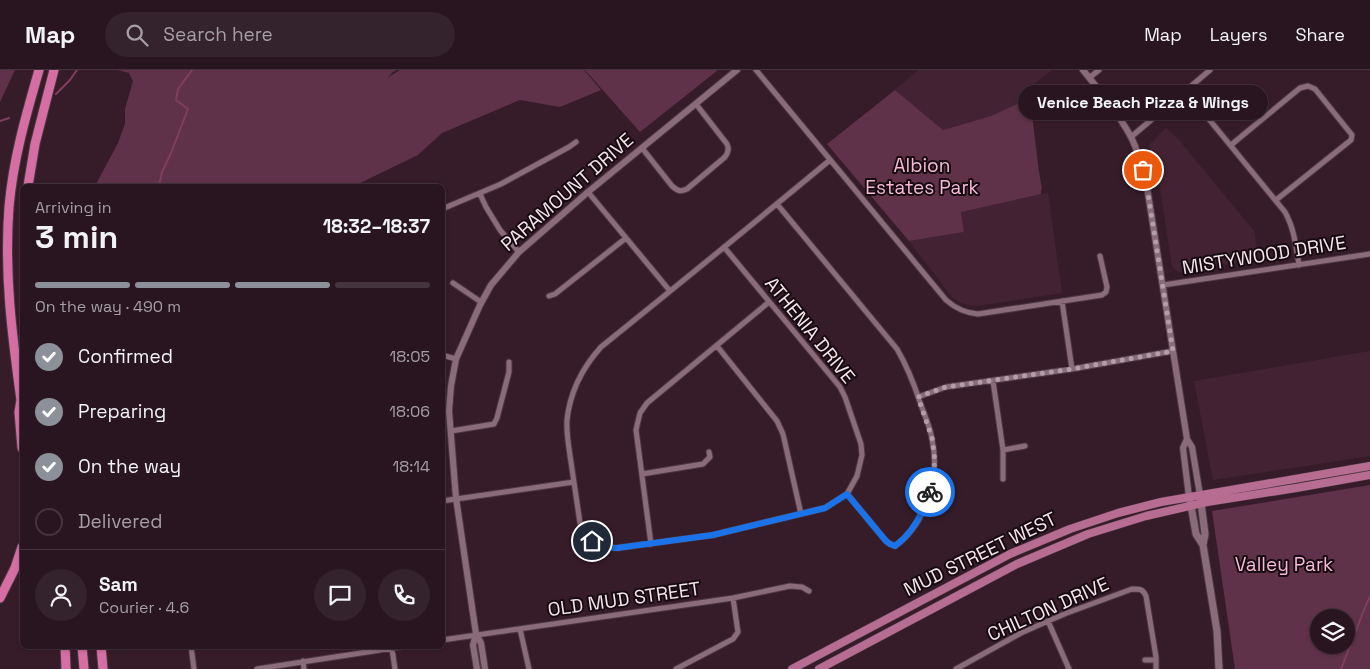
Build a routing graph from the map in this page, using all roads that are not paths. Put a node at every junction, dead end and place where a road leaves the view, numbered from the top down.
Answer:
1 (39, 70) edge
2 (54, 70) edge
3 (737, 70) edge
4 (756, 70) edge
5 (1083, 70) edge
6 (1099, 70) edge
7 (1210, 70) edge
8 (1089, 78) junction
9 (1185, 90) junction
10 (696, 104) junction
11 (1131, 137) junction
12 (576, 142) dead end
13 (1231, 145) junction
14 (642, 148) junction
15 (830, 160) junction
16 (28, 184) edge
17 (588, 192) junction
18 (480, 194) junction
19 (1276, 200) junction
20 (777, 204) junction
21 (445, 208) edge
22 (626, 238) junction
23 (724, 247) junction
24 (519, 252) junction
25 (1370, 254) edge
26 (1100, 256) dead end
27 (1299, 264) junction
28 (453, 284) dead end
29 (1163, 285) junction
30 (670, 291) junction
31 (549, 296) dead end
32 (1062, 301) junction
33 (481, 302) junction
34 (769, 302) junction
35 (717, 346) junction
36 (1173, 351) junction
37 (445, 356) edge
38 (456, 360) junction
39 (509, 362) dead end
40 (1072, 369) junction
41 (993, 381) junction
42 (20, 388) edge
43 (918, 397) junction
44 (20, 408) edge
45 (20, 424) edge
46 (451, 431) junction
47 (1187, 439) junction
48 (1025, 446) dead end
49 (1004, 450) junction
50 (709, 452) dead end
51 (1370, 466) edge
52 (642, 474) junction
53 (1370, 475) edge
54 (1003, 479) dead end
55 (574, 482) junction
56 (847, 494) junction
57 (1200, 495) junction
58 (1190, 497) junction
59 (456, 498) junction
60 (445, 500) edge
61 (1201, 504) junction
62 (1191, 506) junction
63 (801, 514) junction
64 (651, 544) junction
65 (1203, 545) junction
66 (20, 554) edge
67 (809, 591) dead end
68 (0, 598) edge
69 (733, 598) junction
70 (1048, 621) junction
71 (520, 629) junction
72 (476, 634) junction
73 (445, 639) edge
74 (66, 649) edge
75 (82, 649) edge
76 (100, 649) edge
77 (100, 649) edge
78 (191, 649) edge
79 (392, 649) joint
80 (1145, 660) dead end
81 (1156, 660) junction
82 (303, 661) junction
83 (66, 669) edge
84 (84, 669) edge
85 (98, 669) edge
86 (103, 669) edge
87 (194, 669) edge
88 (258, 669) edge
89 (304, 669) edge
90 (395, 669) edge
91 (477, 669) edge
92 (485, 669) edge
93 (529, 669) edge
94 (676, 669) edge
95 (792, 669) edge
96 (820, 669) edge
97 (956, 669) edge
98 (1069, 669) edge
99 (1156, 669) edge
100 (1219, 669) edge

1 - 42 highway
2 - 16 highway
3 - 10 street, PARAMOUNT DRIVE
4 - 15 street
5 - 8 street
6 - 8 street
7 - 9 street
8 - 11 street
9 - 11 street
9 - 13 street
10 - 14 street, PARAMOUNT DRIVE
10 - 14 street
11 - 29 street
12 - 18 street
13 - 19 street
13 - 19 street
14 - 17 street, PARAMOUNT DRIVE
15 - 20 street
15 - 32 street
17 - 22 street
17 - 24 street, PARAMOUNT DRIVE
18 - 21 street
18 - 24 street
19 - 27 street
20 - 23 street
20 - 43 street
22 - 30 street
22 - 31 street
23 - 30 street
23 - 34 street, ATHENIA DRIVE
24 - 33 street, PARAMOUNT DRIVE
25 - 27 street, MISTYWOOD DRIVE
26 - 32 street
27 - 29 street, MISTYWOOD DRIVE
28 - 33 street
29 - 36 street
30 - 55 street
32 - 40 street
33 - 38 street, PARAMOUNT DRIVE
34 - 35 street
34 - 56 street, ATHENIA DRIVE
35 - 52 street
35 - 63 street
36 - 40 street
36 - 47 street
37 - 38 street
38 - 46 street, PARAMOUNT DRIVE
39 - 46 street
40 - 41 street
41 - 43 street
41 - 49 street
43 - 56 street
44 - 45 highway
46 - 59 street, PARAMOUNT DRIVE
47 - 57 street
47 - 58 street
48 - 49 street
49 - 54 street
50 - 52 street
51 - 57 main road, MUD STREET WEST
52 - 64 street
53 - 61 main road, MUD STREET WEST
55 - 59 street
55 - 64 street
56 - 63 street
57 - 58 main road, MUD STREET WEST
57 - 61 main road
58 - 62 main road
58 - 95 main road, MUD STREET WEST
59 - 60 street
59 - 72 street, PARAMOUNT DRIVE
61 - 62 main road, MUD STREET WEST
61 - 65 main road
62 - 65 main road
62 - 96 main road, MUD STREET WEST
63 - 64 street
65 - 100 main road
66 - 68 highway
67 - 69 street, OLD MUD STREET
69 - 71 street, OLD MUD STREET
69 - 94 street
70 - 81 street, CHILTON DRIVE
70 - 97 street, CHILTON DRIVE
70 - 98 street
71 - 72 street, OLD MUD STREET
71 - 93 street
72 - 73 street, OLD MUD STREET
72 - 91 street
72 - 92 street
74 - 83 highway
75 - 84 highway
76 - 85 highway
77 - 86 highway
78 - 87 street
79 - 82 street
79 - 90 street
80 - 81 street
81 - 99 street, CHILTON DRIVE
82 - 88 street
82 - 89 street

